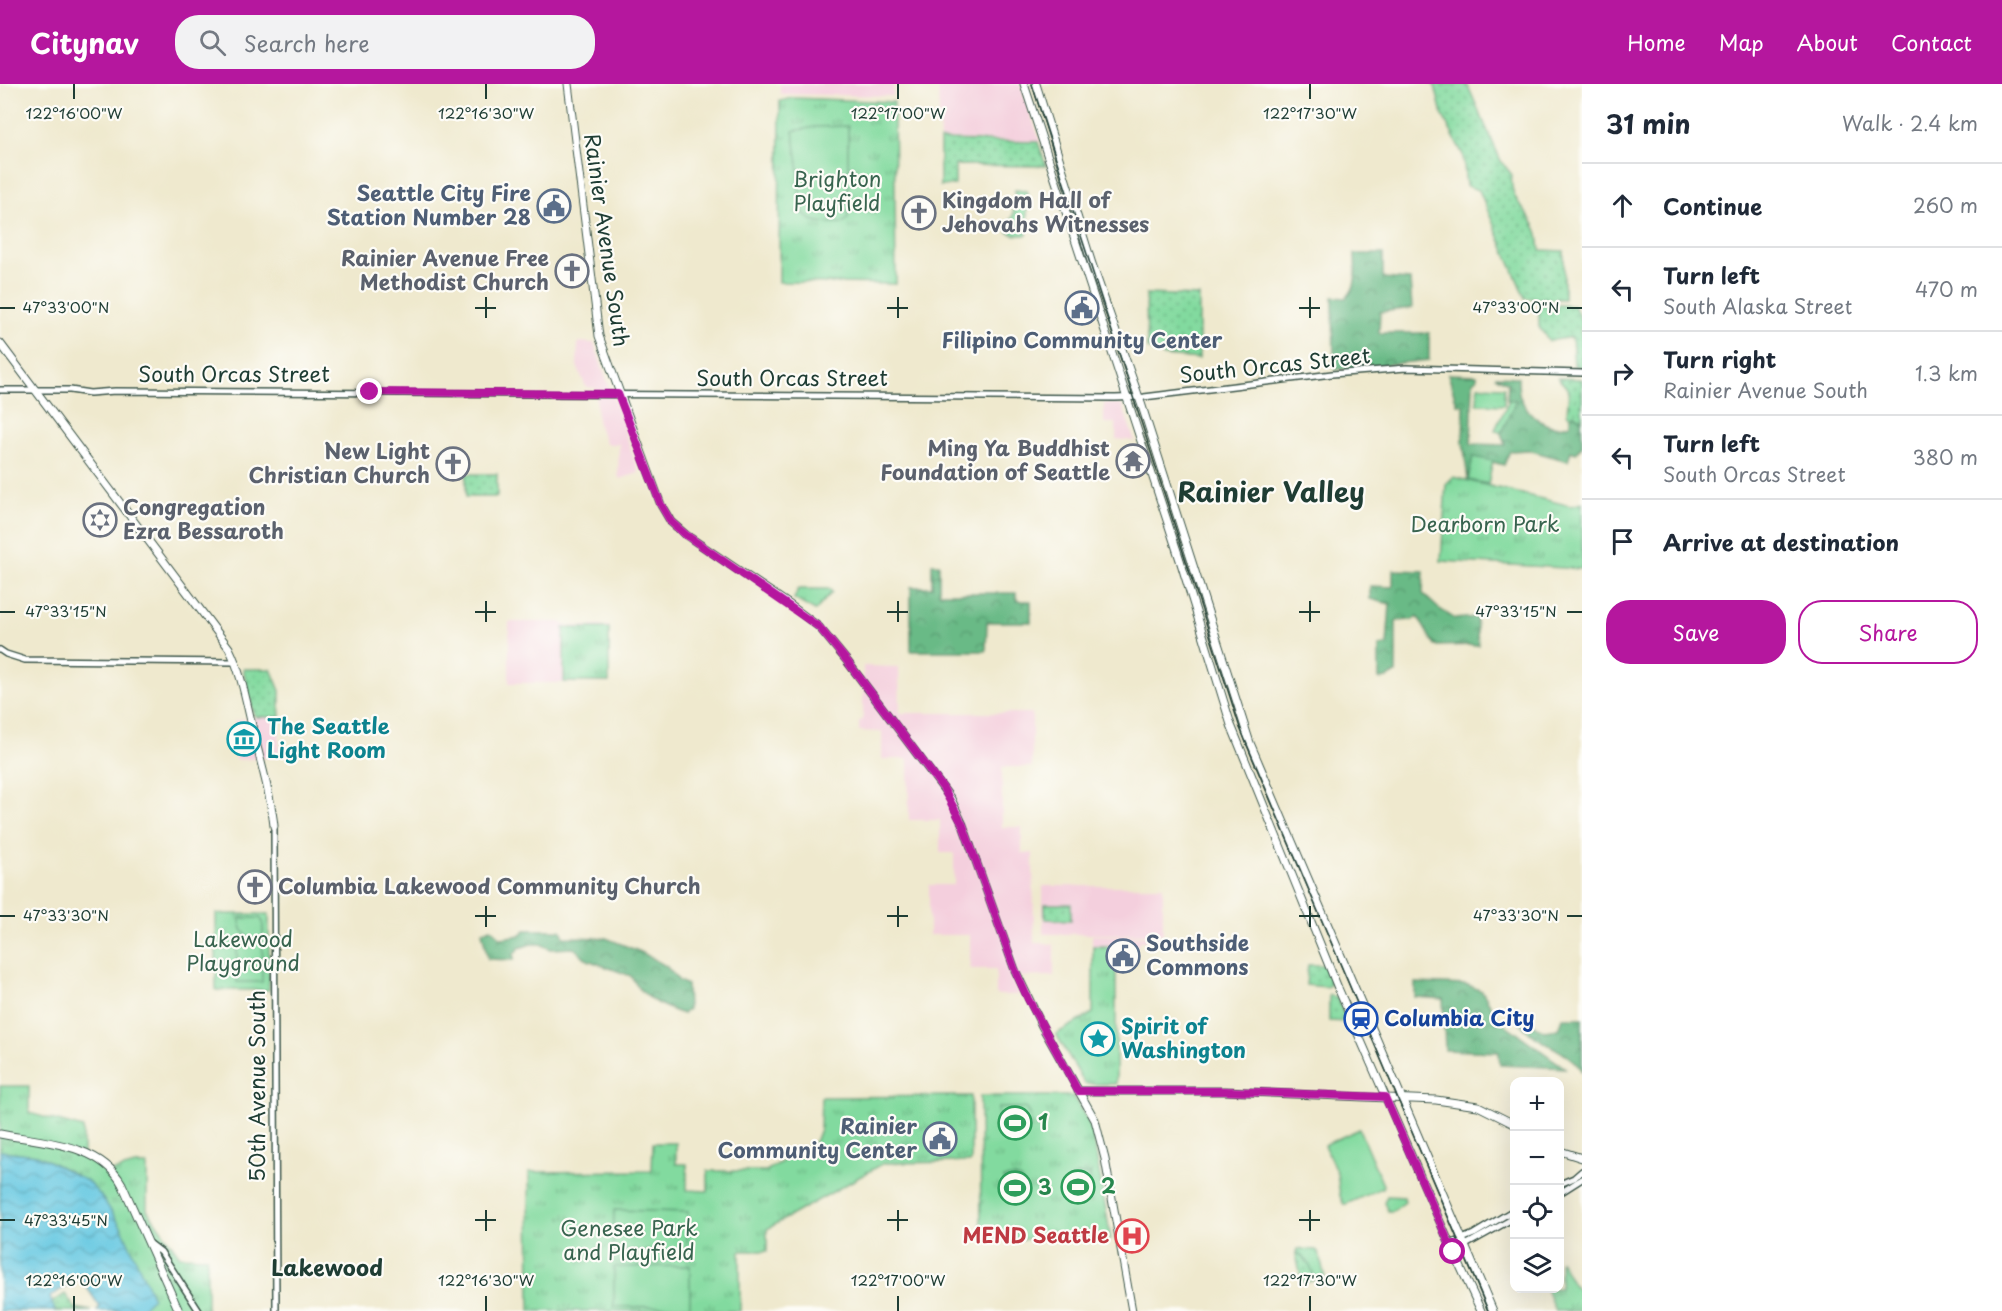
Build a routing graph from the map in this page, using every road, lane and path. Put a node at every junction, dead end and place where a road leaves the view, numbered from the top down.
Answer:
1 (568, 84) edge
2 (1024, 84) edge
3 (1036, 84) edge
4 (0, 343) edge
5 (1582, 373) edge
6 (0, 390) edge
7 (36, 390) junction
8 (618, 394) junction
9 (1139, 397) junction
10 (1126, 398) junction
11 (0, 650) edge
12 (234, 662) junction
13 (274, 826) joint
14 (1078, 1091) junction
15 (1385, 1097) junction
16 (1403, 1098) junction
17 (1510, 1121) edge
18 (0, 1134) edge
19 (1564, 1152) edge
20 (1582, 1158) edge
21 (1582, 1171) edge
22 (1582, 1179) edge
23 (1564, 1182) edge
24 (1564, 1190) edge
25 (1510, 1213) edge
26 (1510, 1220) edge
27 (148, 1242) junction
28 (1463, 1243) junction
29 (1451, 1248) junction
30 (179, 1311) edge
31 (199, 1311) edge
32 (276, 1311) edge
33 (1132, 1311) edge
34 (1481, 1311) edge
35 (1492, 1311) edge

1 - 8 main road, Rainier Avenue South
2 - 10 main road
3 - 9 main road
4 - 7 main road
5 - 9 street, South Orcas Street
6 - 7 street, South Orcas Street
7 - 8 street, South Orcas Street
7 - 12 main road
8 - 10 street, South Orcas Street
8 - 14 main road, Rainier Avenue South
9 - 10 street, South Orcas Street
9 - 16 main road
10 - 15 main road
11 - 12 street
12 - 13 main road
13 - 32 street, 50th Avenue South
14 - 15 main road
14 - 33 main road, Rainier Avenue South
15 - 16 main road
15 - 29 main road
16 - 17 main road
16 - 28 main road
18 - 27 main road
19 - 20 main road
21 - 23 street
22 - 24 street
25 - 28 street
26 - 28 street
27 - 30 main road
27 - 31 street
28 - 29 street
28 - 35 main road
29 - 34 main road

